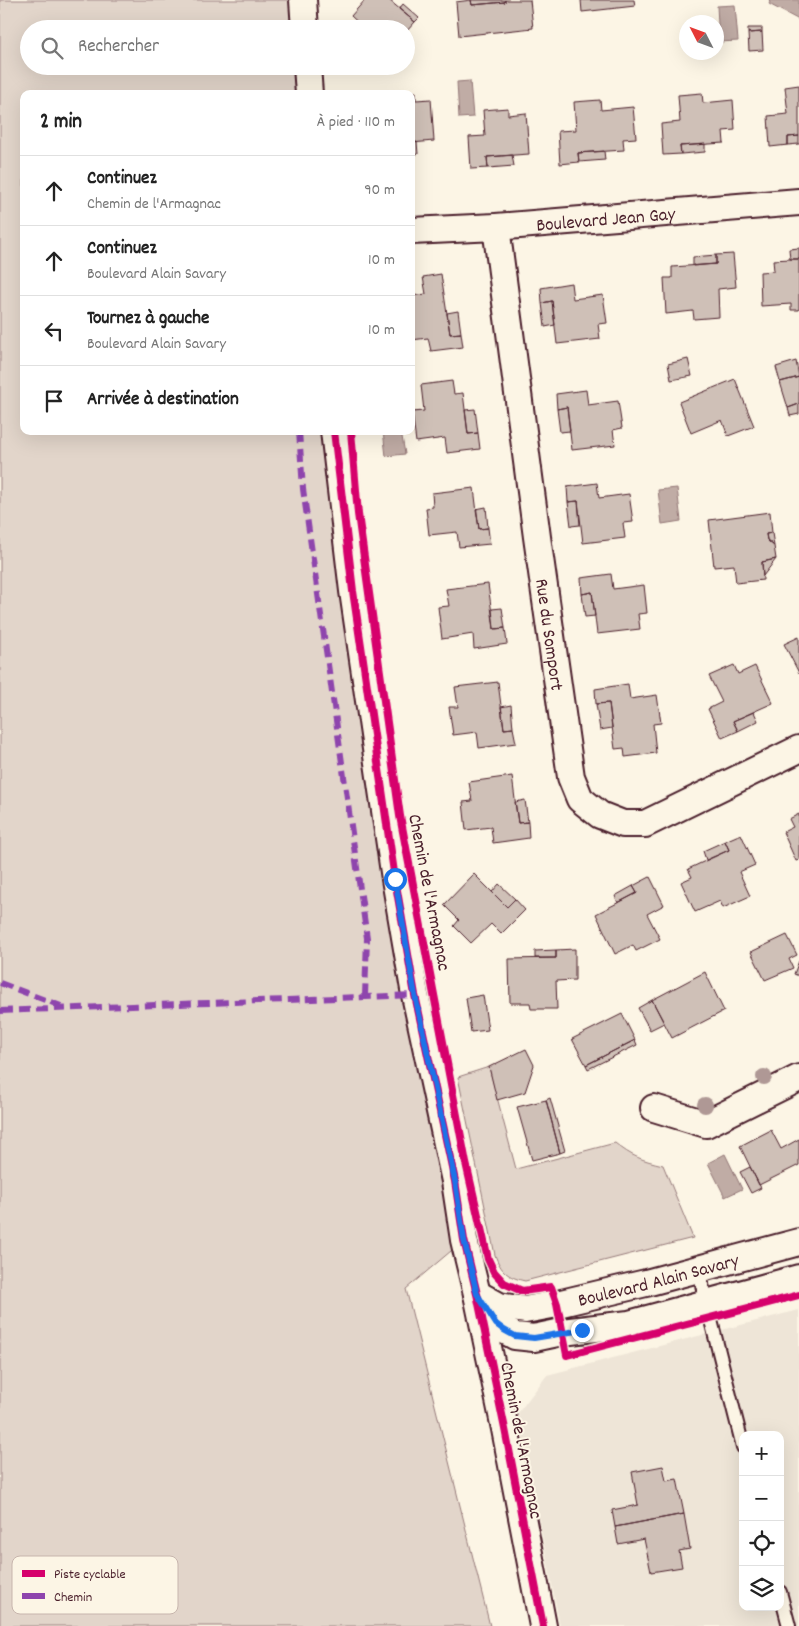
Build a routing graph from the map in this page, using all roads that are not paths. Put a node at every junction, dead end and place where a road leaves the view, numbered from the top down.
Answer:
1 (303, 0) edge
2 (304, 20) edge
3 (308, 75) edge
4 (309, 90) edge
5 (799, 202) edge
6 (496, 226) junction
7 (415, 231) edge
8 (334, 435) edge
9 (799, 749) edge
10 (799, 1078) edge
11 (654, 1108) dead end
12 (799, 1242) edge
13 (698, 1269) junction
14 (799, 1278) edge
15 (477, 1294) junction
16 (707, 1304) junction
17 (739, 1431) edge
18 (784, 1607) edge
19 (543, 1626) edge
20 (789, 1626) edge

1 - 2 street
3 - 4 street
5 - 6 street, Boulevard Jean Gay
6 - 7 street, Boulevard Jean Gay
6 - 9 street, Rue du Somport
8 - 15 street, Chemin de l'Armagnac
10 - 11 street
12 - 13 street, Boulevard Alain Savary
13 - 15 street, Boulevard Alain Savary
13 - 16 lane
14 - 16 street, Boulevard Alain Savary
15 - 16 street, Boulevard Alain Savary
15 - 19 street, Chemin de l'Armagnac
16 - 17 lane
18 - 20 lane

